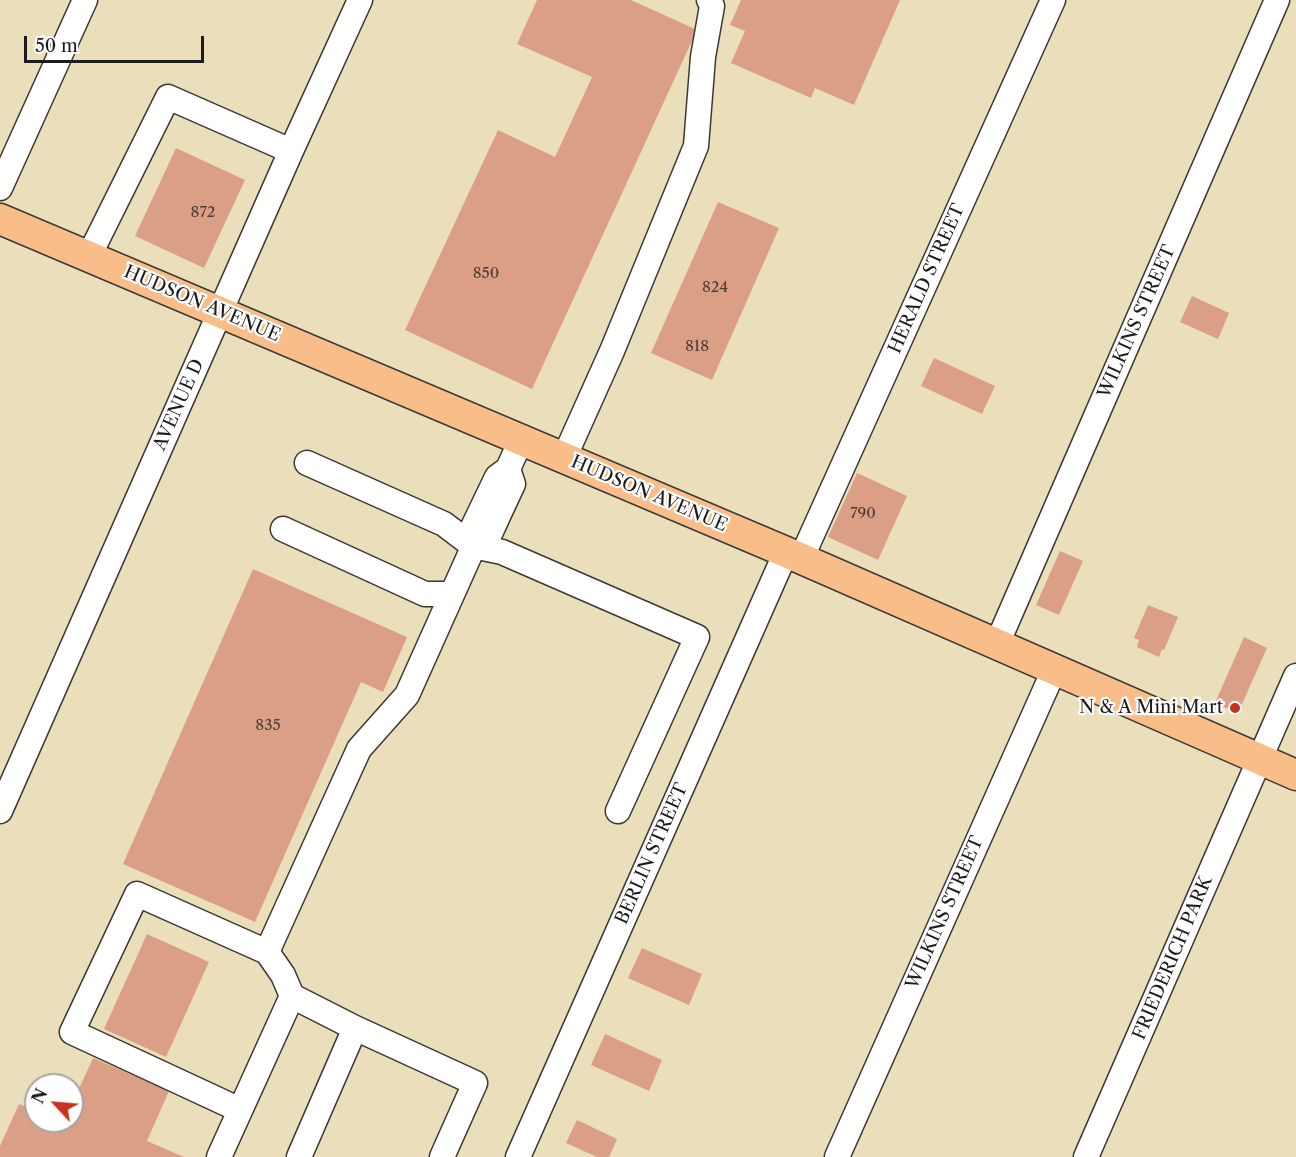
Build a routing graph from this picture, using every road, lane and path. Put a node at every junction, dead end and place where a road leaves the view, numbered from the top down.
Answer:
1 (86, 0) edge
2 (360, 0) edge
3 (709, 0) edge
4 (1053, 0) edge
5 (1277, 0) edge
6 (291, 151) junction
7 (5, 164) edge
8 (0, 188) edge
9 (0, 219) edge
10 (89, 256) junction
11 (220, 313) junction
12 (521, 440) junction
13 (564, 458) junction
14 (307, 463) dead end
15 (283, 529) dead end
16 (475, 544) junction
17 (794, 555) junction
18 (453, 594) junction
19 (997, 644) junction
20 (1054, 670) junction
21 (1296, 676) edge
22 (1259, 759) junction
23 (1296, 775) edge
24 (0, 811) edge
25 (618, 811) dead end
26 (267, 952) junction
27 (292, 996) junction
28 (355, 1028) junction
29 (240, 1110) junction
30 (219, 1157) edge
31 (299, 1157) edge
32 (442, 1157) edge
33 (518, 1157) edge
34 (837, 1157) edge
35 (1086, 1157) edge

1 - 7 street
2 - 6 street, AVENUE D
3 - 13 street
4 - 17 street, HERALD STREET
5 - 19 street, WILKINS STREET
6 - 10 street
6 - 11 street, AVENUE D
7 - 8 street
9 - 10 main road, HUDSON AVENUE
10 - 11 main road, HUDSON AVENUE
11 - 12 main road, HUDSON AVENUE
11 - 24 street, AVENUE D
12 - 13 main road, HUDSON AVENUE
12 - 16 street
13 - 17 main road, HUDSON AVENUE
14 - 16 street
15 - 18 street
16 - 18 street
16 - 25 street
17 - 19 main road, HUDSON AVENUE
17 - 33 street, BERLIN STREET
18 - 26 street
19 - 20 main road, HUDSON AVENUE
20 - 22 main road, HUDSON AVENUE
20 - 34 street, WILKINS STREET
21 - 22 street, FRIEDERICH PARK
22 - 23 main road, HUDSON AVENUE
22 - 35 street, FRIEDERICH PARK
26 - 27 street
26 - 29 street
27 - 28 street
27 - 29 street
28 - 31 street
28 - 32 street
29 - 30 street

